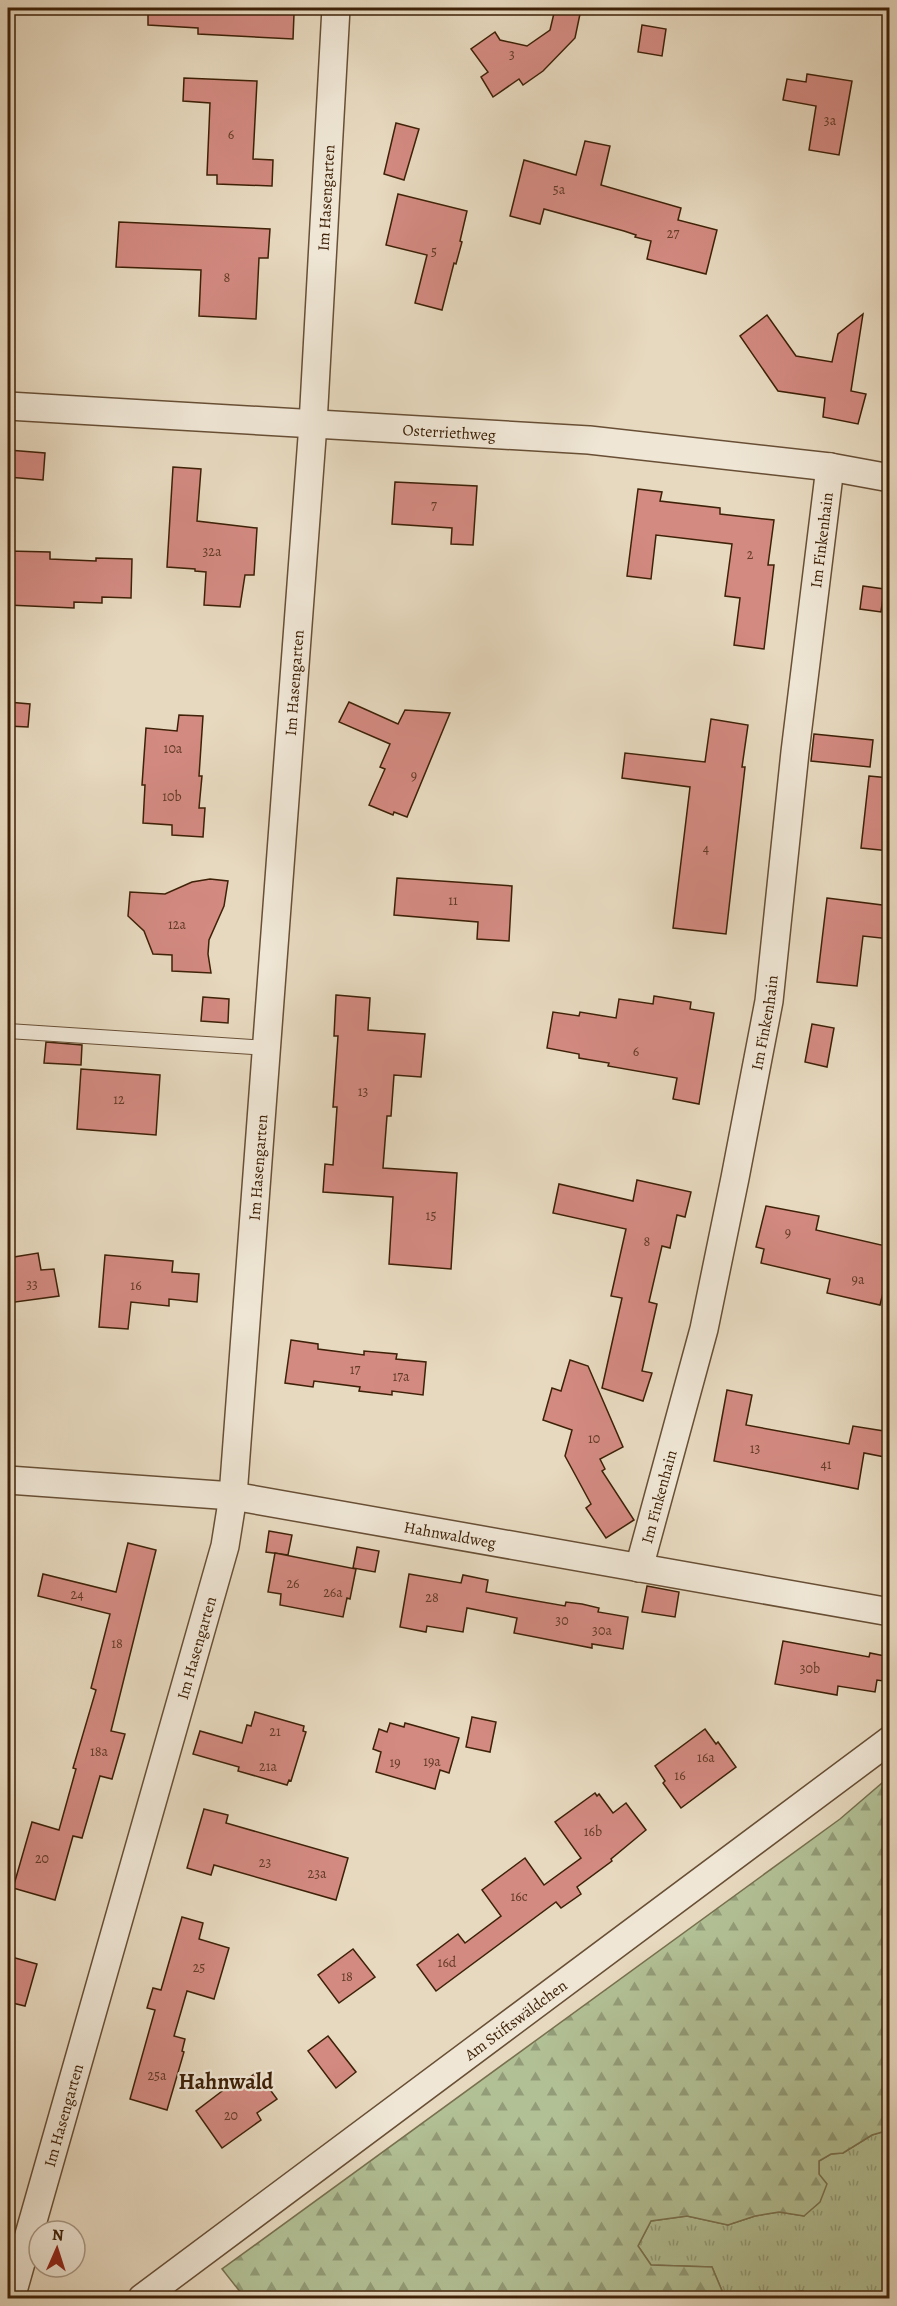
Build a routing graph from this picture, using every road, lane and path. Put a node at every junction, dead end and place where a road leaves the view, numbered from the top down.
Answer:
1 (336, 8) edge
2 (8, 406) edge
3 (313, 424) junction
4 (830, 467) junction
5 (890, 478) edge
6 (8, 1031) edge
7 (267, 1048) junction
8 (8, 1480) edge
9 (233, 1496) junction
10 (639, 1568) junction
11 (890, 1612) edge
12 (890, 1740) edge
13 (11, 2298) edge
14 (142, 2298) edge

1 - 3 street, Im Hasengarten
2 - 3 street, Osterriethweg
3 - 4 street, Osterriethweg
3 - 7 street, Im Hasengarten
4 - 5 street, Osterriethweg
4 - 10 street, Im Finkenhain
6 - 7 lane
7 - 9 street, Im Hasengarten
8 - 9 street, Hahnwaldweg
9 - 10 street, Hahnwaldweg
9 - 13 street, Im Hasengarten
10 - 11 street, Hahnwaldweg
12 - 14 street, Am Stiftswäldchen

